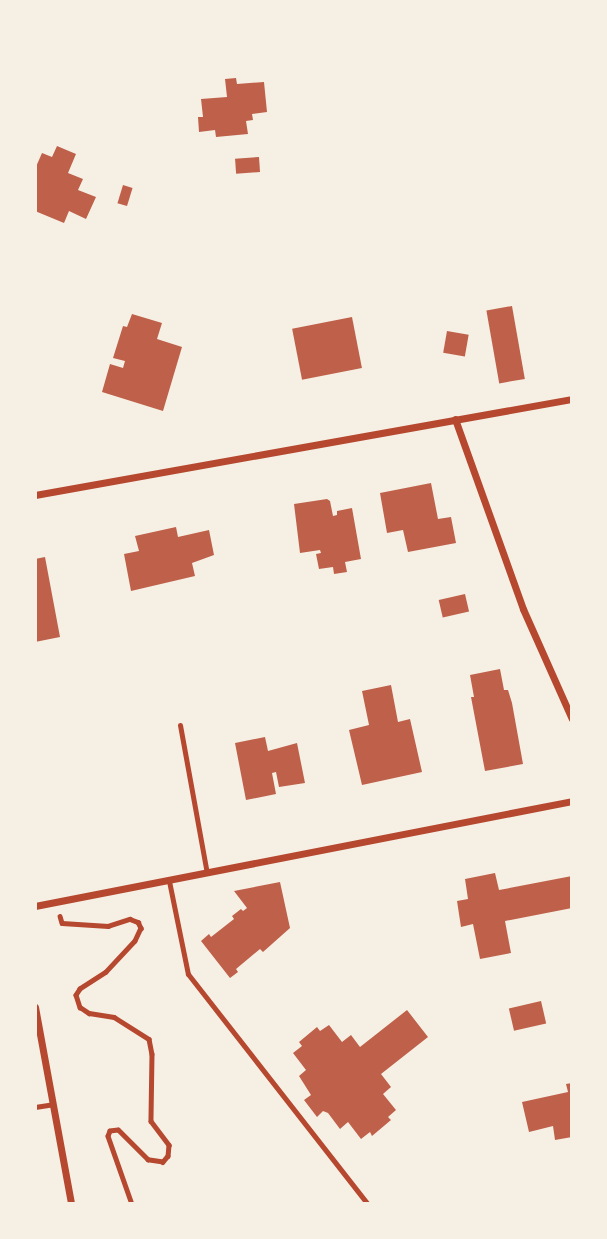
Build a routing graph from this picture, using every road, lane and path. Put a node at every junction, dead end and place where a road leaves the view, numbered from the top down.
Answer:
1 (572, 399) edge
2 (455, 419) junction
3 (35, 495) edge
4 (572, 719) edge
5 (180, 725) dead end
6 (572, 802) edge
7 (207, 873) junction
8 (169, 881) junction
9 (55, 902) junction
10 (35, 906) edge
11 (35, 1007) edge
12 (52, 1104) junction
13 (35, 1107) edge
14 (71, 1204) edge
15 (132, 1204) edge
16 (368, 1204) edge

1 - 2 street
2 - 3 street
2 - 4 street
5 - 7 lane
6 - 7 street
7 - 8 street
8 - 9 street
8 - 16 lane
9 - 10 street
9 - 15 path
11 - 12 street
12 - 13 lane
12 - 14 street

